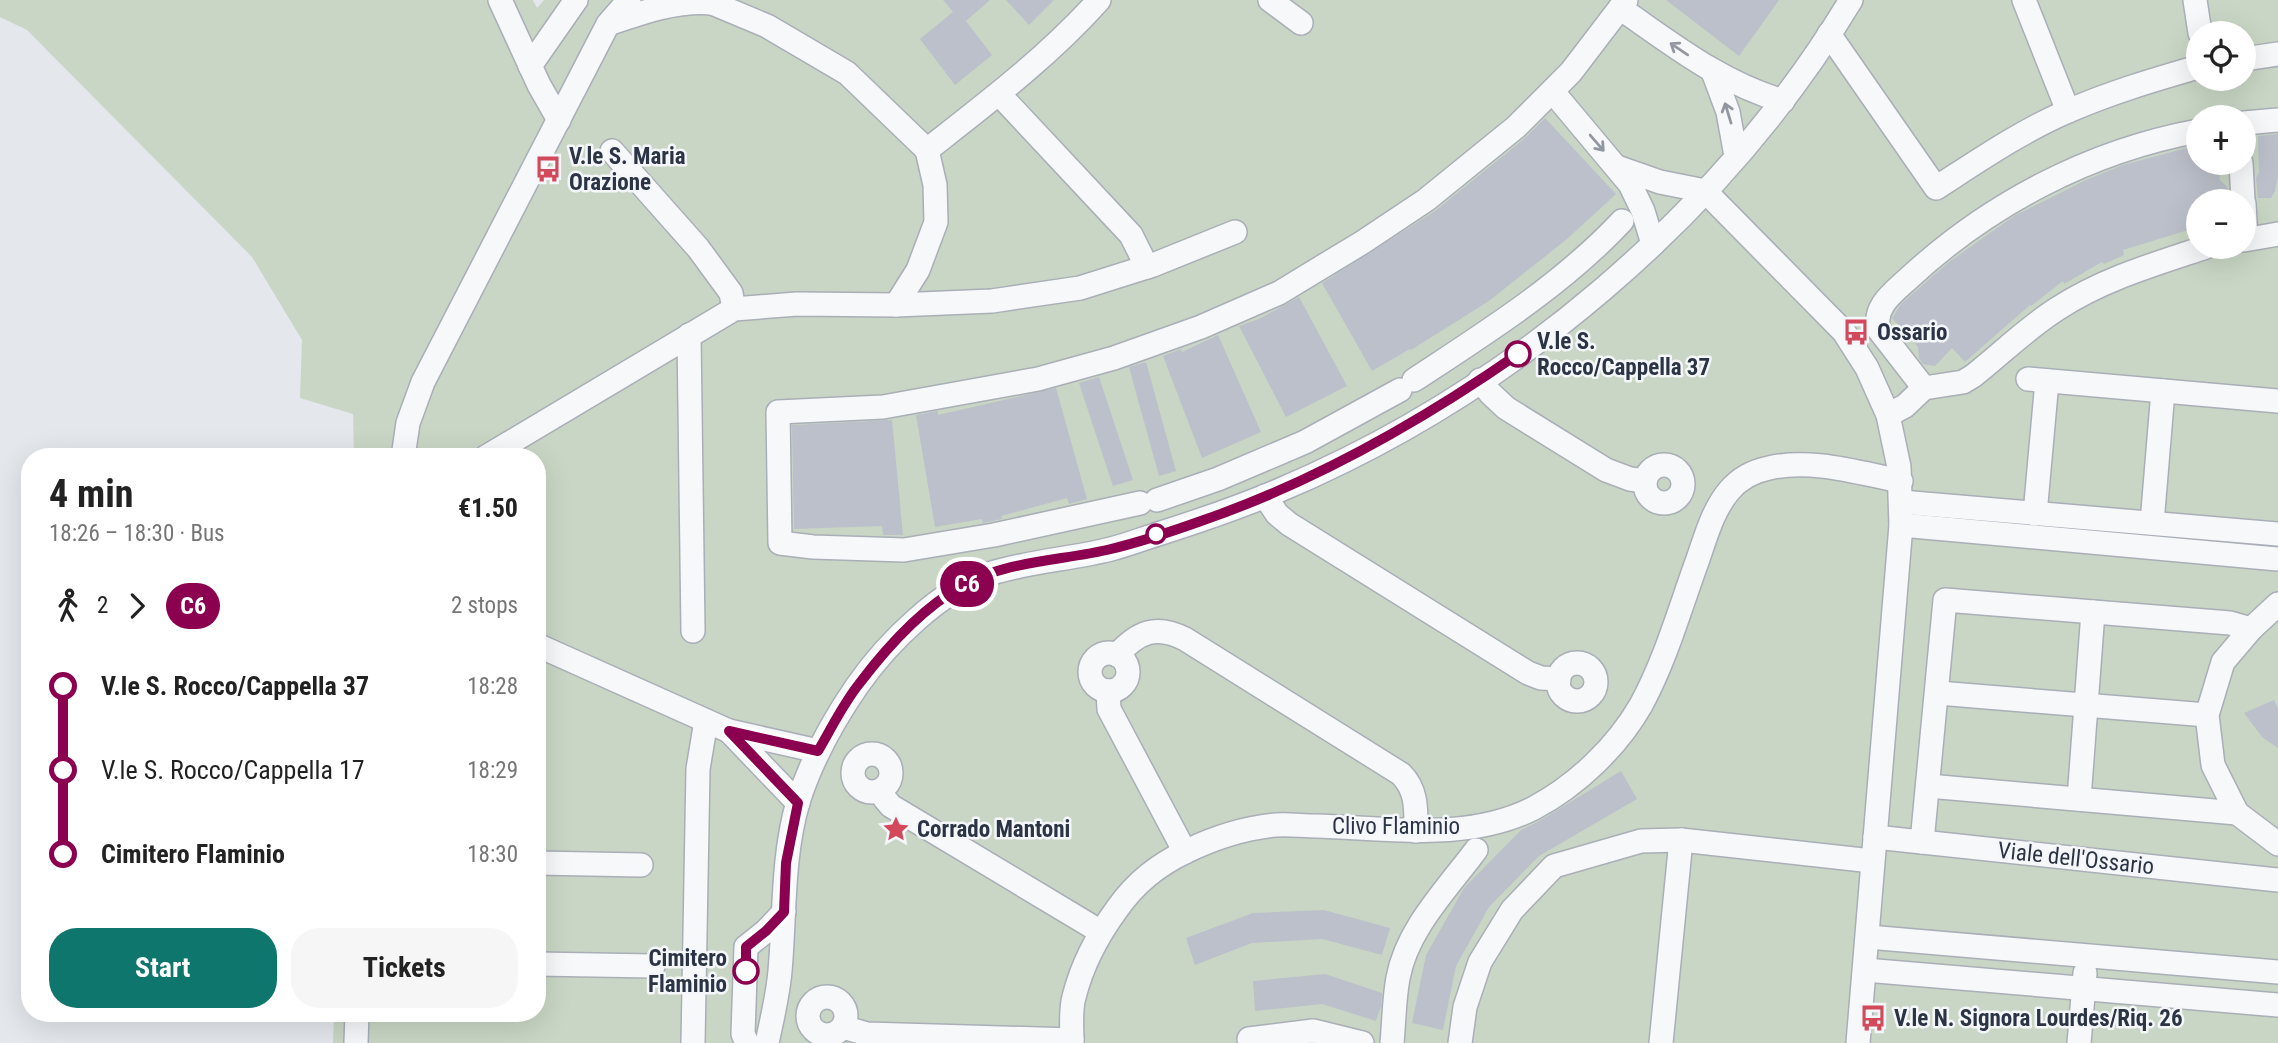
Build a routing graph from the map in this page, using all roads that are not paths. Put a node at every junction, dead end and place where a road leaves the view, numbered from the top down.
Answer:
1 (500, 0) edge
2 (576, 0) edge
3 (629, 0) edge
4 (1100, 0) edge
5 (1270, 0) edge
6 (1851, 0) edge
7 (2024, 0) edge
8 (2195, 0) edge
9 (710, 2) edge
10 (1623, 4) edge
11 (2198, 21) edge
12 (1301, 23) dead end
13 (608, 24) junction
14 (1829, 34) junction
15 (2278, 54) edge
16 (2256, 57) edge
17 (530, 66) junction
18 (2186, 71) edge
19 (1713, 72) junction
20 (1553, 92) junction
21 (999, 93) junction
22 (1783, 101) junction
23 (2068, 110) junction
24 (559, 120) junction
25 (2278, 120) edge
26 (2256, 122) edge
27 (2186, 134) edge
28 (927, 150) junction
29 (611, 151) dead end
30 (1736, 156) junction
31 (1617, 167) junction
32 (1705, 191) junction
33 (1622, 221) dead end
34 (1235, 232) dead end
35 (2278, 234) edge
36 (2256, 238) edge
37 (1653, 244) junction
38 (2186, 253) edge
39 (1147, 267) junction
40 (1564, 275) junction
41 (896, 305) junction
42 (1584, 305) junction
43 (734, 309) junction
44 (689, 335) junction
45 (1480, 380) junction
46 (1924, 388) junction
47 (2163, 391) junction
48 (2278, 401) edge
49 (1888, 415) junction
50 (1310, 439) junction
51 (404, 448) edge
52 (501, 448) edge
53 (1323, 470) junction
54 (1645, 481) dead end
55 (1265, 496) junction
56 (1901, 503) junction
57 (2035, 514) junction
58 (2152, 523) junction
59 (2278, 534) edge
60 (995, 535) junction
61 (2278, 559) edge
62 (989, 574) junction
63 (2278, 604) edge
64 (2093, 612) junction
65 (2251, 629) junction
66 (693, 631) dead end
67 (546, 649) edge
68 (1559, 679) dead end
69 (1938, 693) junction
70 (2085, 705) junction
71 (2207, 715) junction
72 (706, 721) junction
73 (729, 731) junction
74 (818, 751) junction
75 (1928, 786) junction
76 (881, 790) dead end
77 (2079, 799) junction
78 (798, 803) junction
79 (2237, 813) junction
80 (1416, 831) junction
81 (1875, 837) junction
82 (1681, 840) junction
83 (1922, 842) junction
84 (2278, 844) edge
85 (1476, 850) dead end
86 (1185, 852) junction
87 (1872, 861) junction
88 (546, 863) edge
89 (641, 865) dead end
90 (2278, 880) edge
91 (784, 912) junction
92 (1101, 932) junction
93 (1868, 937) junction
94 (2087, 956) junction
95 (546, 964) edge
96 (653, 966) dead end
97 (1865, 970) junction
98 (2278, 972) edge
99 (2084, 989) junction
100 (2278, 1005) edge
101 (357, 1022) edge
102 (843, 1027) dead end
103 (1072, 1042) edge
104 (1253, 1042) edge
105 (356, 1043) edge
106 (692, 1043) edge
107 (747, 1043) edge
108 (767, 1043) edge
109 (1362, 1043) edge
110 (1392, 1043) edge
111 (1460, 1043) edge
112 (1661, 1043) edge
113 (1858, 1043) edge
114 (2079, 1043) edge

1 - 17 lane
2 - 17 lane
3 - 13 lane
4 - 21 lane
5 - 12 lane
6 - 14 lane
7 - 23 lane
8 - 11 lane
9 - 13 lane
9 - 28 lane
19 -> 10 lane
10 - 20 lane
13 - 24 lane
14 - 22 lane
14 - 23 lane
15 - 16 lane
17 - 24 lane
18 - 23 lane
19 - 22 lane
30 -> 19 lane
20 -> 31 lane
20 - 60 lane
21 - 28 lane
21 - 39 lane
22 - 30 lane
24 - 51 lane
25 - 26 lane
27 - 46 lane
28 - 41 lane
29 - 43 lane
30 - 32 lane
31 - 32 lane
31 - 37 lane
32 - 37 lane
32 - 49 lane
33 - 40 lane
34 - 39 lane
35 - 36 lane
37 - 42 lane
38 - 46 lane
39 - 41 lane
40 - 42 lane
40 - 50 lane
41 - 43 lane
42 - 45 lane
43 - 44 lane
44 - 52 lane
44 - 66 lane
45 - 53 lane
45 - 54 lane
46 - 49 lane
47 - 48 lane
47 - 57 lane
47 - 58 lane
49 - 56 lane
50 - 53 lane
50 - 60 lane
53 - 55 lane
55 - 62 lane
55 - 68 lane
56 - 57 lane
56 - 61 lane
56 - 80 lane, Clivo Flaminio
56 - 81 lane
57 - 58 lane
58 - 59 lane
60 - 62 lane
62 - 74 lane
63 - 65 lane
64 - 65 lane
64 - 69 lane
64 - 70 lane
65 - 71 lane
67 - 72 lane
69 - 70 lane
69 - 75 lane
70 - 71 lane
70 - 77 lane
71 - 79 lane
72 - 73 lane
72 - 106 lane
73 - 74 lane
73 - 78 lane
74 - 78 lane
75 - 77 lane
75 - 83 lane
76 - 92 lane
77 - 79 lane
78 - 91 lane
79 - 84 lane
80 - 86 lane, Clivo Flaminio
80 - 86 lane
81 - 83 lane, Viale dell'Ossario
81 - 87 lane
82 - 87 lane
82 - 111 lane
82 - 112 lane
83 - 90 lane, Viale dell'Ossario
85 - 110 lane
86 - 92 lane, Clivo Flaminio
87 - 93 lane
88 - 89 lane
91 - 107 lane
91 - 108 lane
92 - 103 lane, Clivo Flaminio
93 - 94 lane
93 - 97 lane
94 - 98 lane
94 - 99 lane
95 - 96 lane
97 - 99 lane
97 - 113 lane
99 - 100 lane
99 - 114 lane
101 - 105 lane
102 - 103 lane
104 - 109 lane

